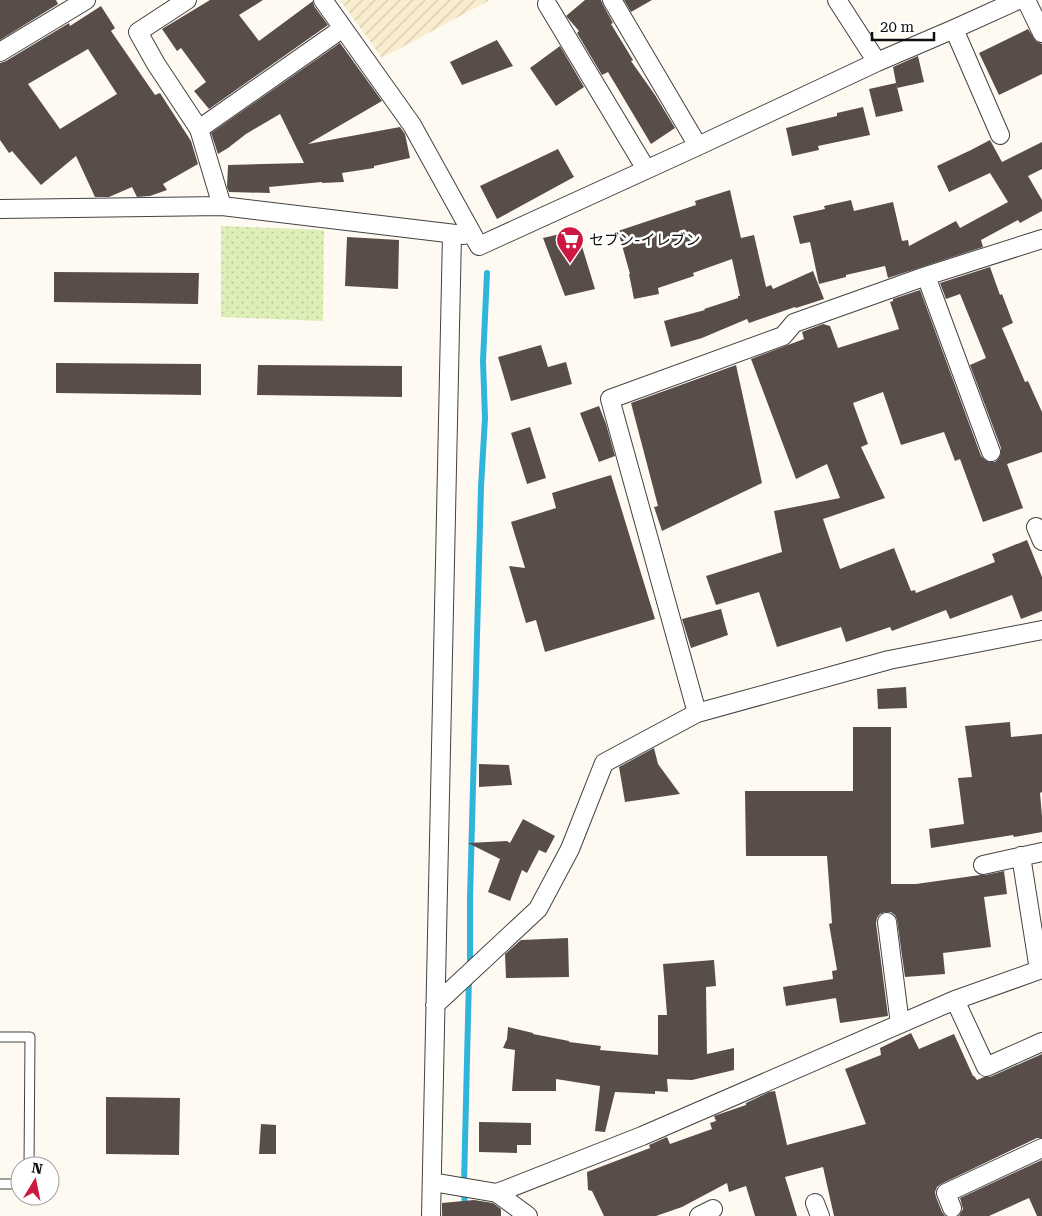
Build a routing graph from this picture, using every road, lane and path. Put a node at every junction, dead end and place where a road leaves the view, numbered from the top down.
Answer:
1 (86, 0) edge
2 (187, 0) edge
3 (323, 0) edge
4 (612, 0) edge
5 (837, 0) edge
6 (1018, 0) edge
7 (1026, 0) edge
8 (547, 4) dead end
9 (343, 28) junction
10 (954, 29) junction
11 (1042, 33) edge
12 (0, 52) edge
13 (877, 62) junction
14 (199, 129) junction
15 (1000, 136) dead end
16 (698, 146) junction
17 (646, 170) junction
18 (222, 206) junction
19 (0, 209) edge
20 (452, 234) junction
21 (474, 236) junction
22 (1042, 239) edge
23 (926, 276) junction
24 (992, 452) dead end
25 (1042, 630) edge
26 (697, 713) junction
27 (1042, 852) edge
28 (1021, 856) junction
29 (983, 865) dead end
30 (887, 922) dead end
31 (1040, 970) edge
32 (955, 1000) junction
33 (435, 1005) junction
34 (900, 1024) junction
35 (0, 1036) edge
36 (1042, 1042) edge
37 (1042, 1148) edge
38 (29, 1156) edge
39 (432, 1182) junction
40 (498, 1193) junction
41 (952, 1208) dead end
42 (431, 1216) edge
43 (528, 1216) edge

1 - 12 street
2 - 14 street
3 - 9 street
4 - 16 street
5 - 13 street
6 - 10 street
7 - 11 street
8 - 17 street
9 - 14 street
9 - 21 street
10 - 13 street
10 - 15 street
13 - 16 street
14 - 18 street
16 - 17 street
17 - 21 street
18 - 19 street
18 - 20 street
20 - 21 street
20 - 33 street
22 - 23 street
23 - 24 street
23 - 26 street
25 - 26 street
26 - 33 street
27 - 28 street
28 - 29 street
28 - 31 street
30 - 34 street
31 - 32 street
32 - 34 street
32 - 36 street
33 - 39 street
34 - 40 street
35 - 38 lane
37 - 41 street
39 - 40 street
39 - 42 street
40 - 43 street

